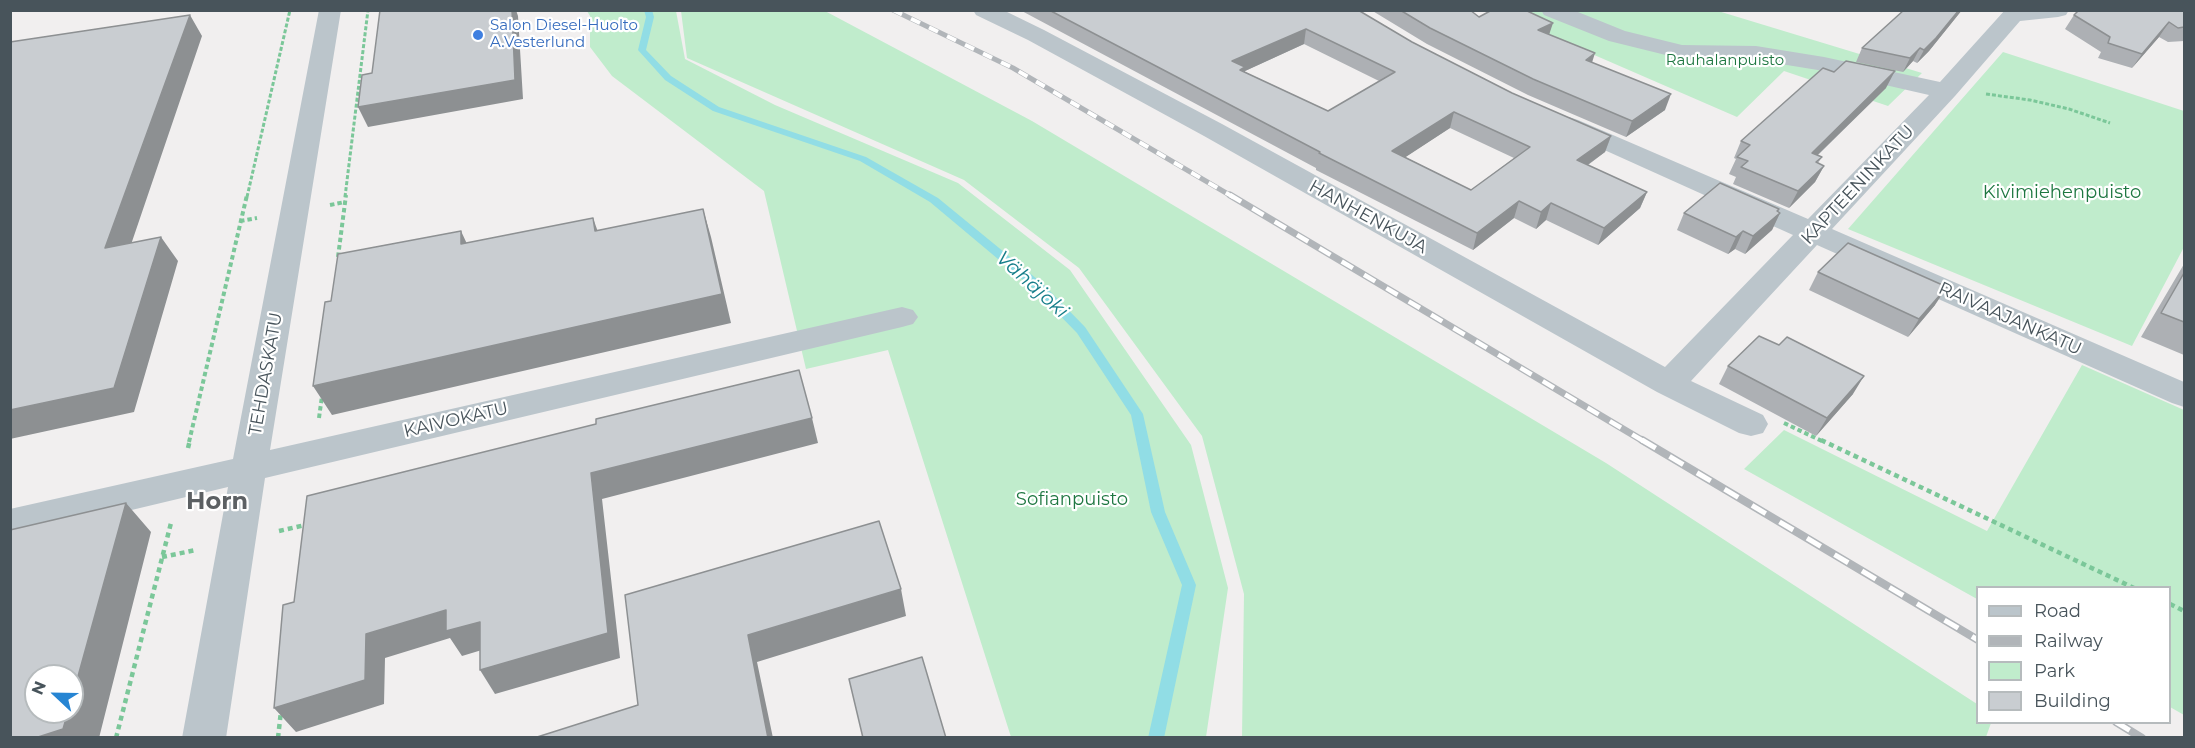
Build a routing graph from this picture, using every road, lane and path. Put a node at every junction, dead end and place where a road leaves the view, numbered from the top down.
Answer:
1 (290, 10) edge
2 (330, 10) edge
3 (368, 10) edge
4 (984, 10) edge
5 (1552, 10) edge
6 (2058, 10) edge
7 (2010, 13) edge
8 (1946, 91) junction
9 (1551, 117) edge
10 (2110, 123) dead end
11 (1814, 233) junction
12 (338, 259) edge
13 (902, 316) dead end
14 (323, 384) edge
15 (1669, 384) junction
16 (2184, 394) edge
17 (1751, 424) dead end
18 (315, 453) junction
19 (249, 468) junction
20 (181, 484) junction
21 (307, 514) edge
22 (10, 524) edge
23 (304, 536) edge
24 (282, 702) edge
25 (116, 738) edge
26 (204, 738) edge
27 (278, 738) edge

1 - 20 path
2 - 19 street, TEHDASKATU
3 - 12 path
4 - 15 street, HANHENKUJA
5 - 8 street
6 - 7 street, KAPTEENINKATU
7 - 8 street, KAPTEENINKATU
8 - 10 path
8 - 11 street, KAPTEENINKATU
9 - 11 street, RAIVAAJANKATU
11 - 15 street, KAPTEENINKATU
11 - 16 street, RAIVAAJANKATU
13 - 18 street, KAIVOKATU
14 - 18 path
15 - 17 street, HANHENKUJA
18 - 19 street, KAIVOKATU
19 - 20 street, KAIVOKATU
19 - 26 street, TEHDASKATU
20 - 22 street, KAIVOKATU
20 - 25 path
21 - 23 path
24 - 27 path

